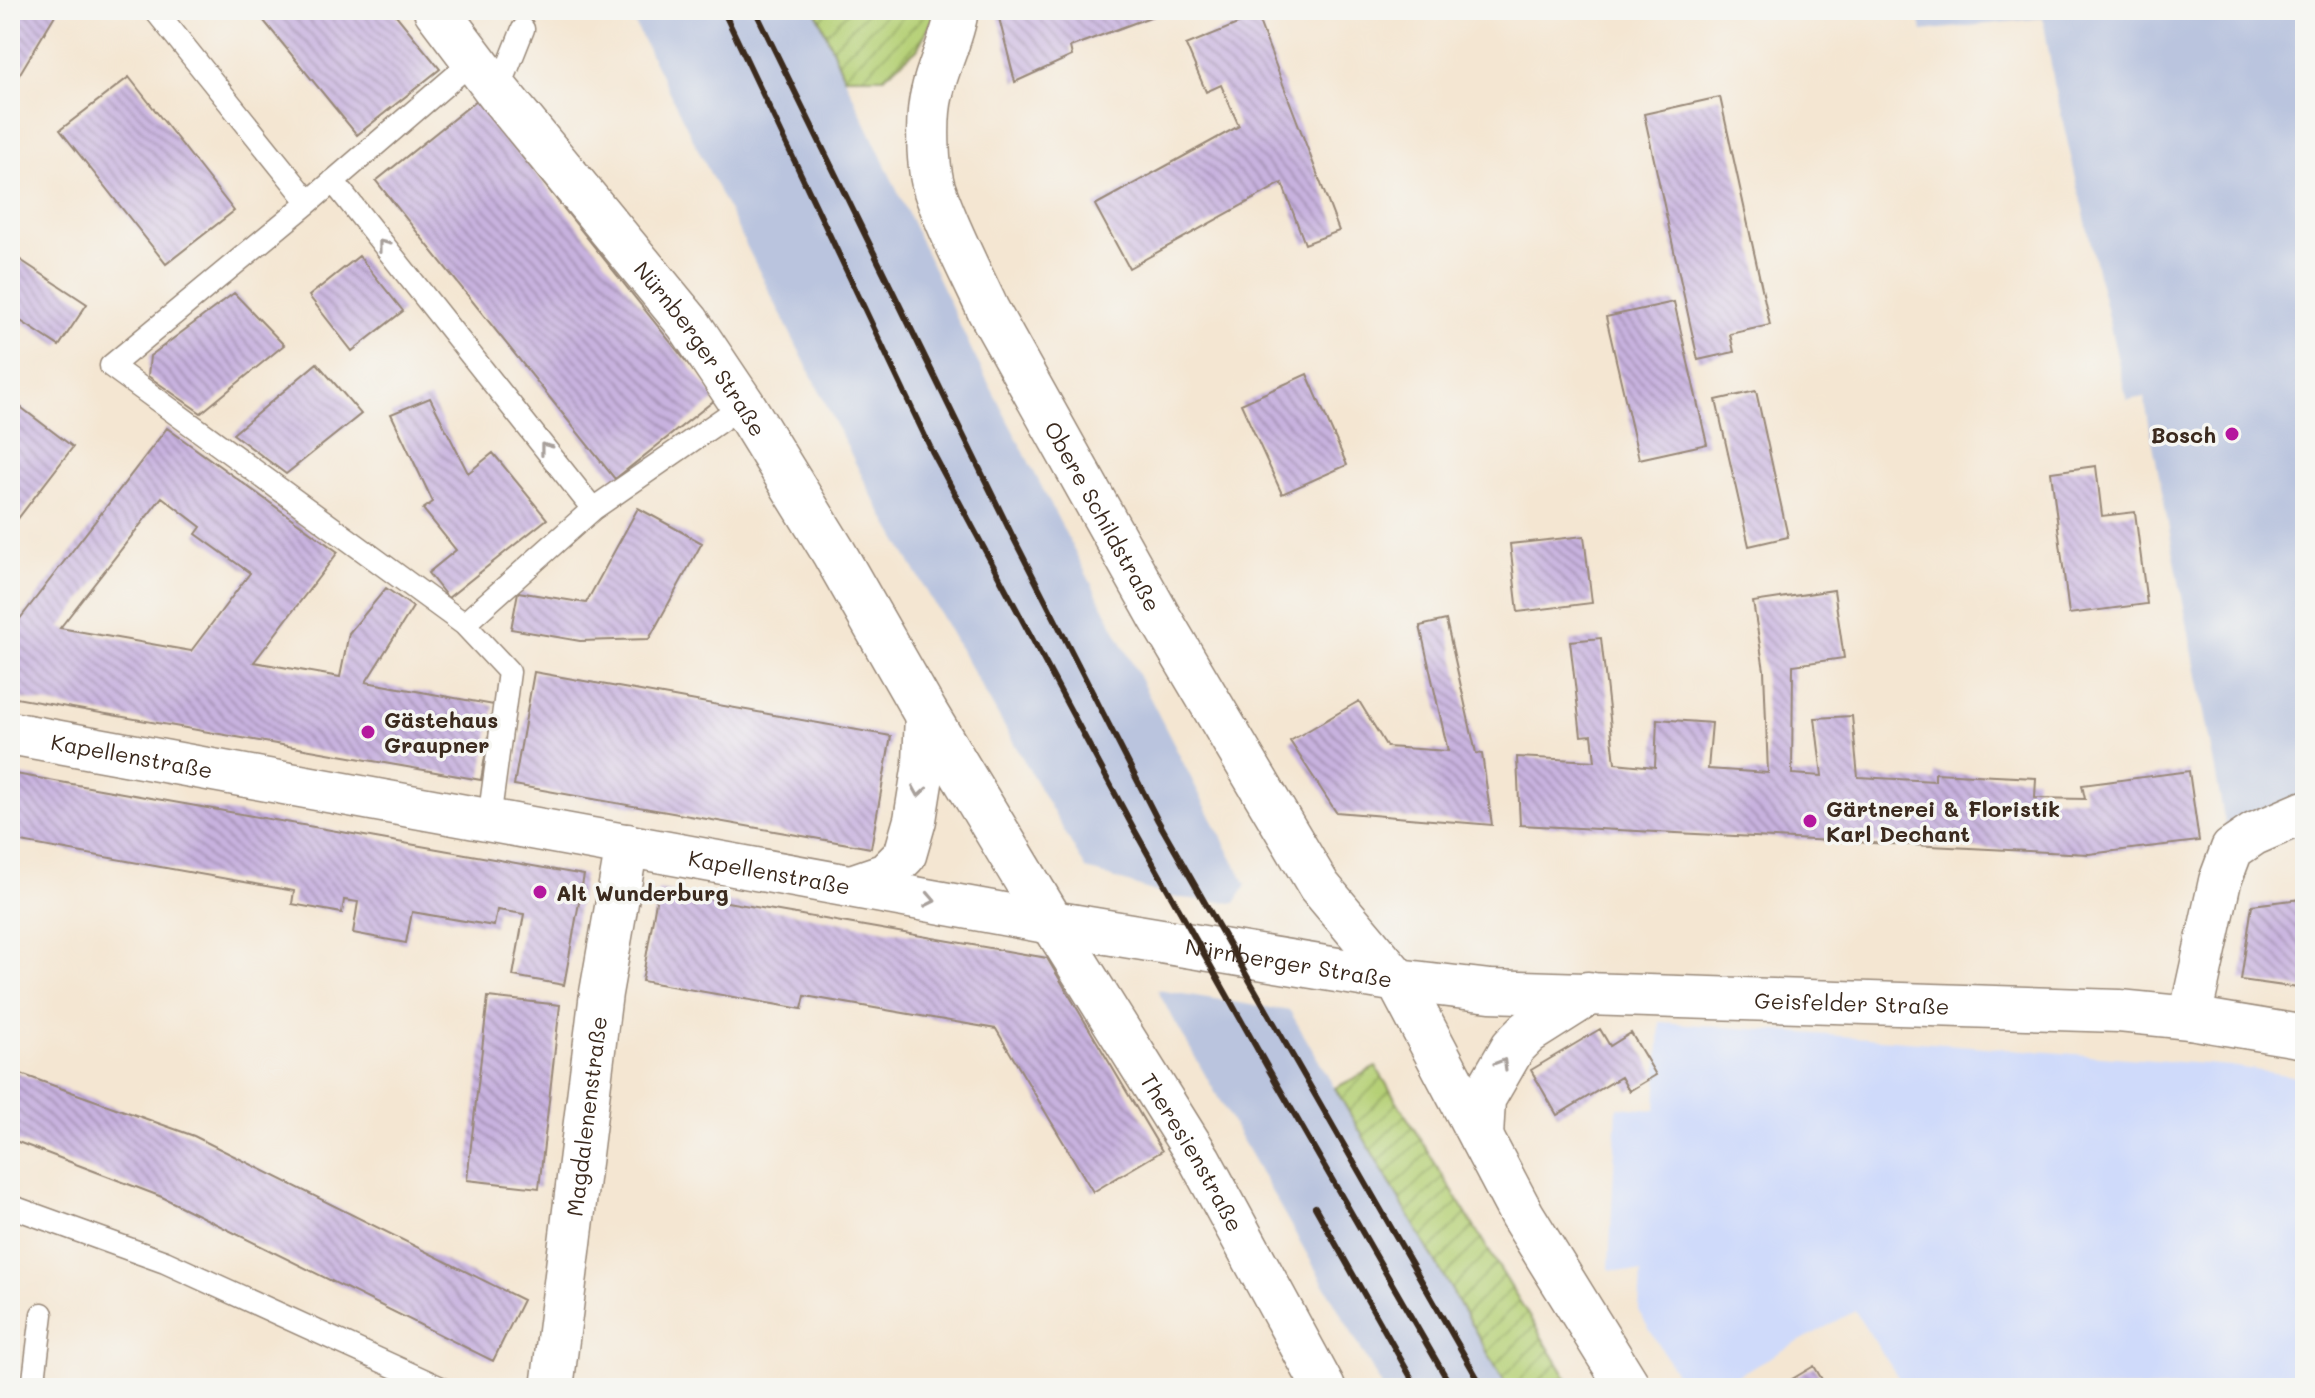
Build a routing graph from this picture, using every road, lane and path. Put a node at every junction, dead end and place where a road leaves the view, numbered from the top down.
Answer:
1 (155, 10) edge
2 (436, 10) edge
3 (957, 10) edge
4 (523, 29) dead end
5 (486, 76) junction
6 (333, 181) junction
7 (309, 202) junction
8 (743, 405) junction
9 (593, 509) junction
10 (464, 624) junction
11 (926, 714) junction
12 (10, 733) edge
13 (2305, 812) edge
14 (489, 820) junction
15 (627, 845) junction
16 (854, 885) junction
17 (1052, 923) junction
18 (1398, 980) junction
19 (1588, 994) junction
20 (2190, 1018) junction
21 (2305, 1037) edge
22 (1481, 1137) junction
23 (10, 1206) edge
24 (42, 1314) dead end
25 (33, 1388) edge
26 (441, 1388) edge
27 (552, 1388) edge
28 (1324, 1388) edge
29 (1629, 1388) edge

1 - 7 lane
2 - 5 street, Nürnberger Straße
3 - 18 street, Obere Schildstraße
4 - 5 lane
5 - 6 lane
5 - 8 street, Nürnberger Straße
6 - 7 lane
9 -> 6 lane
7 - 10 lane
8 - 9 lane
8 - 11 street, Nürnberger Straße
9 - 10 lane
10 - 14 lane
11 -> 16 street
11 - 17 street, Nürnberger Straße
12 - 14 street, Kapellenstraße
13 - 20 street
14 - 15 street, Kapellenstraße
15 - 16 street, Kapellenstraße
15 - 27 street, Magdalenenstraße
16 -> 17 street, Kapellenstraße
17 - 18 street, Nürnberger Straße
17 - 28 street, Theresienstraße
18 - 19 street, Geisfelder Straße
18 - 22 street, Nürnberger Straße
19 - 20 street, Geisfelder Straße
22 -> 19 street
20 - 21 street, Geisfelder Straße
22 - 29 street, Nürnberger Straße
23 - 26 lane
24 - 25 lane

